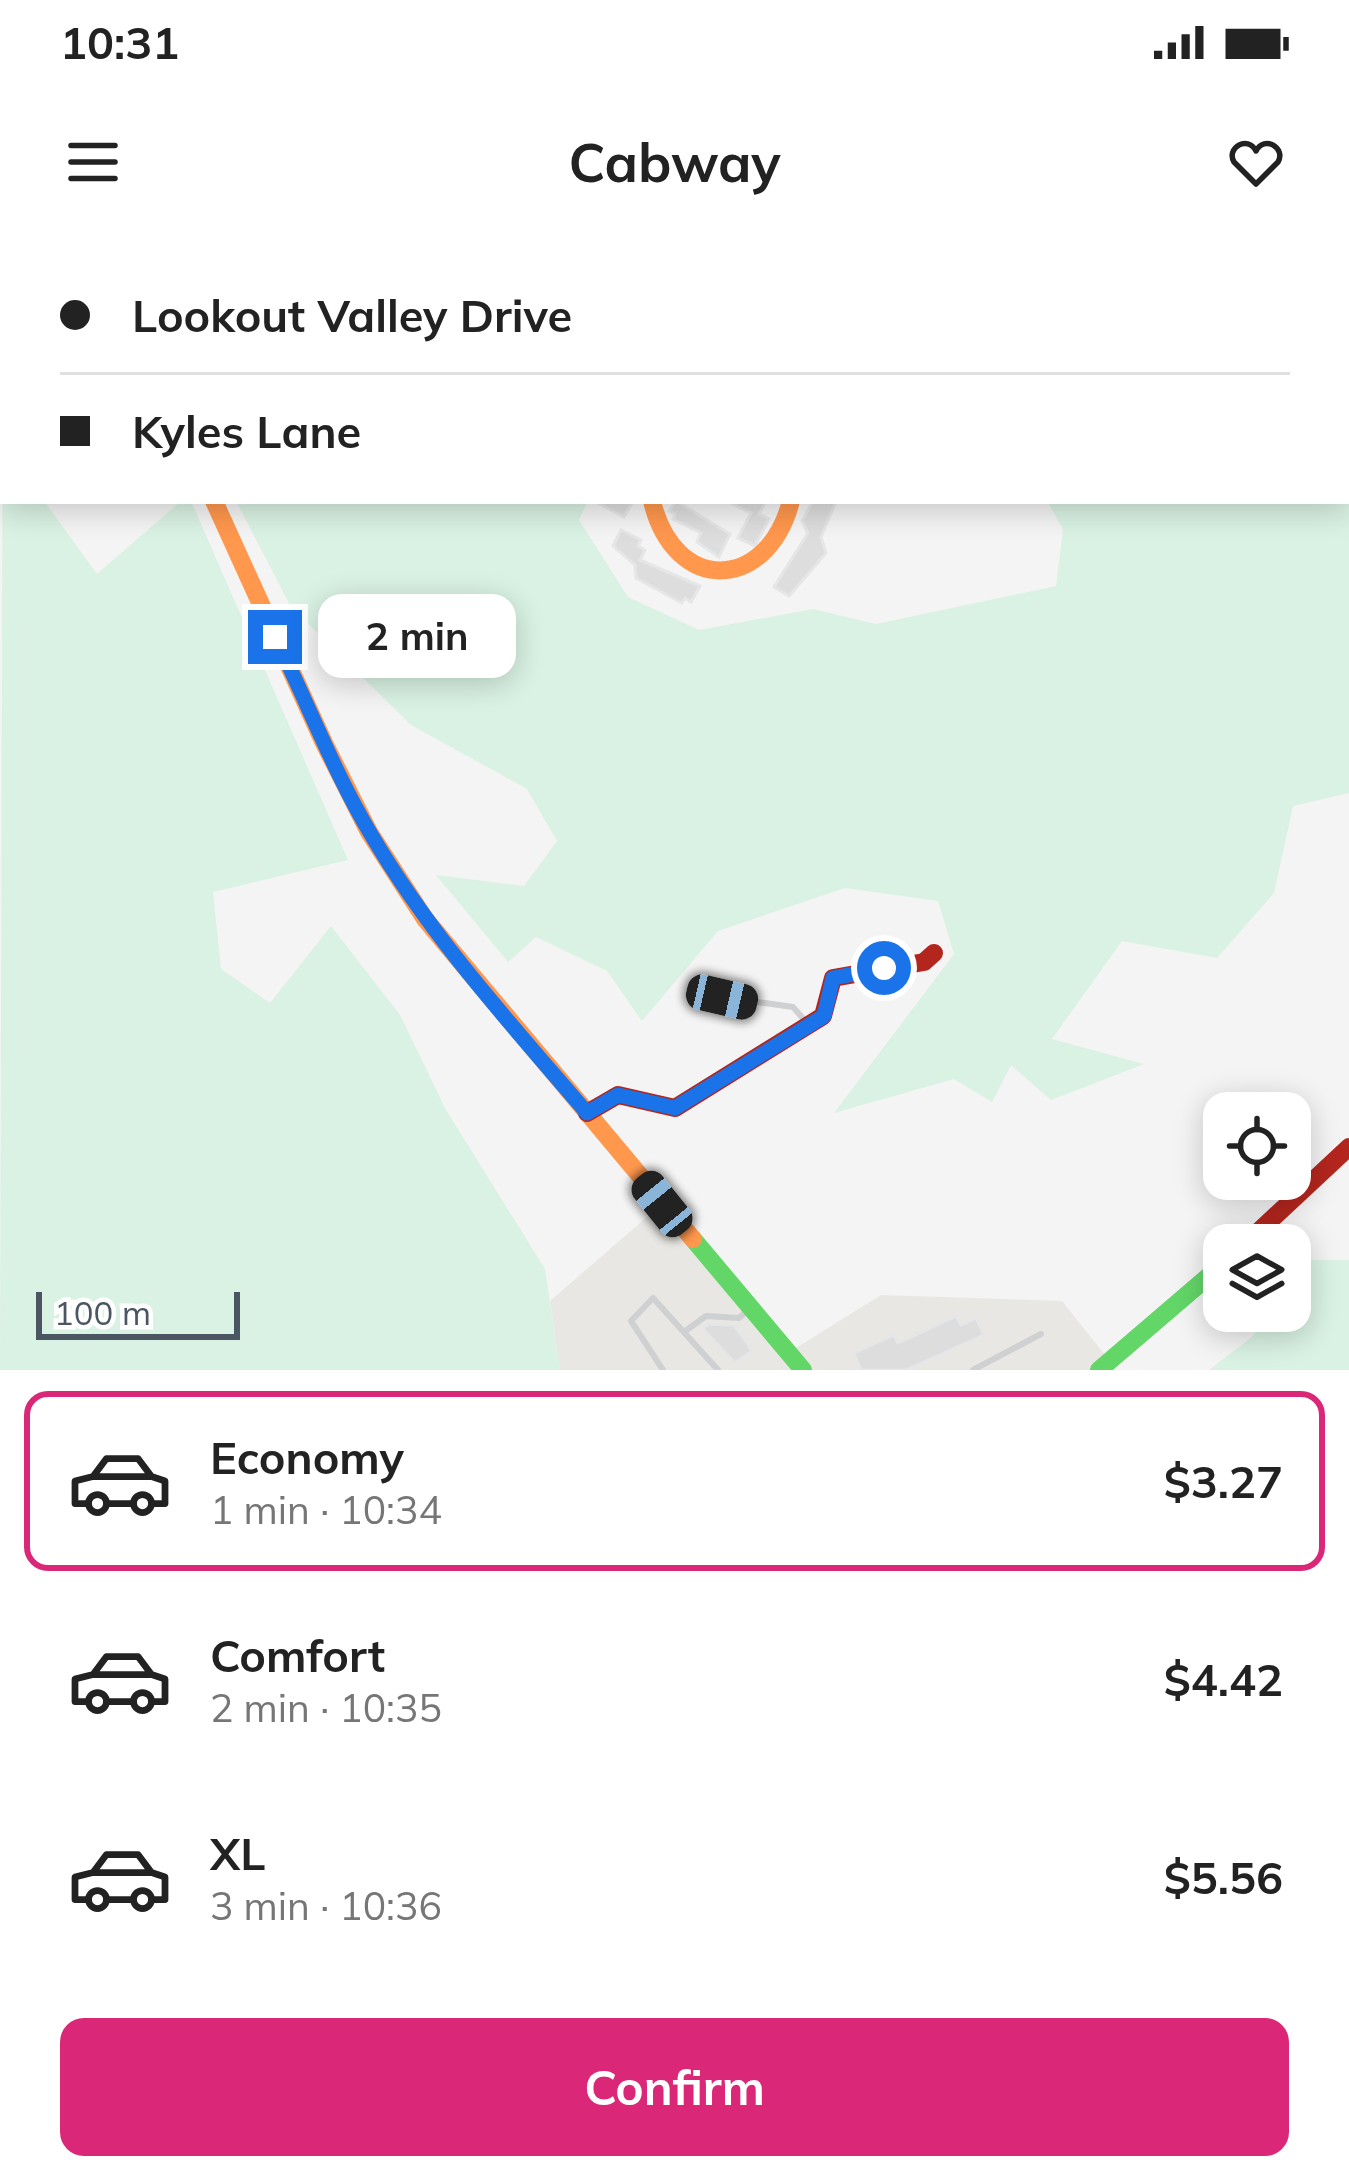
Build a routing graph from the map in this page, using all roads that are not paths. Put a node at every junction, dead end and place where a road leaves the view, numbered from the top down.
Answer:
1 (215, 504) edge
2 (652, 504) edge
3 (790, 504) edge
4 (934, 953) dead end
5 (722, 997) dead end
6 (809, 1025) junction
7 (587, 1113) junction
8 (1349, 1148) edge
9 (1267, 1224) edge
10 (1203, 1281) edge
11 (750, 1308) junction
12 (684, 1332) junction
13 (1041, 1334) dead end
14 (663, 1370) edge
15 (718, 1370) edge
16 (802, 1370) edge
17 (973, 1370) edge
18 (1099, 1370) edge

1 - 7 main road
2 - 3 main road
4 - 6 main road
5 - 6 lane
6 - 7 main road
7 - 11 main road
8 - 9 main road
10 - 18 main road
11 - 12 lane
11 - 16 main road
12 - 14 lane
12 - 15 lane
13 - 17 lane

